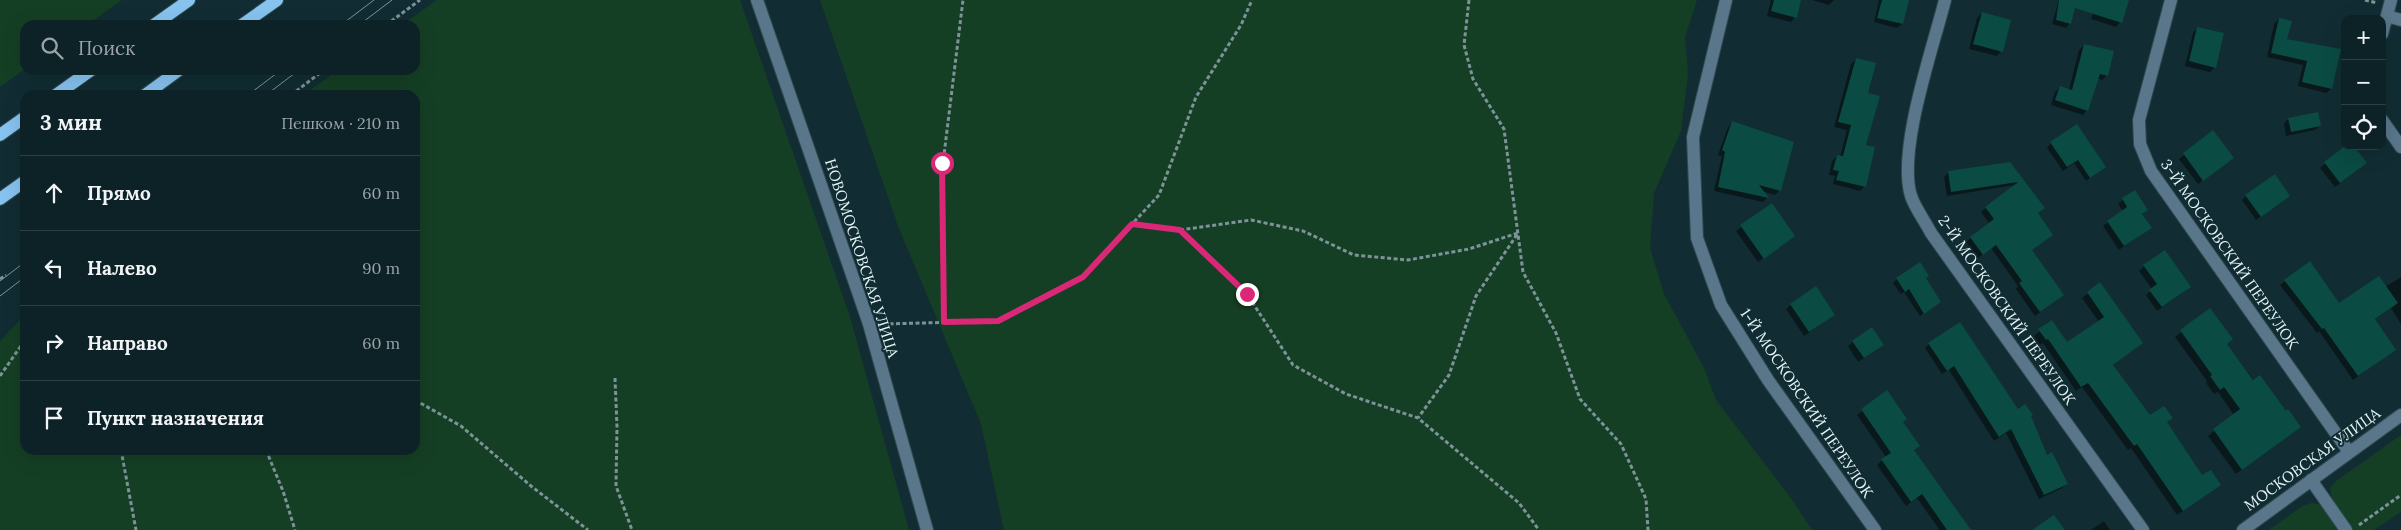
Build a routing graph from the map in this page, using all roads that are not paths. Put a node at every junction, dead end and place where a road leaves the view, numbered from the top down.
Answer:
1 (189, 0) edge
2 (277, 0) edge
3 (757, 0) edge
4 (1726, 0) edge
5 (1945, 0) edge
6 (2171, 0) edge
7 (2391, 0) edge
8 (2387, 16) junction
9 (161, 20) edge
10 (249, 20) edge
11 (2386, 20) edge
12 (2401, 20) edge
13 (84, 75) edge
14 (172, 75) edge
15 (63, 90) edge
16 (151, 90) edge
17 (20, 121) edge
18 (2386, 126) edge
19 (0, 135) edge
20 (2401, 147) edge
21 (20, 185) edge
22 (0, 199) edge
23 (2401, 415) edge
24 (2349, 452) junction
25 (2311, 480) junction
26 (927, 530) edge
27 (1875, 530) edge
28 (2144, 530) edge
29 (2243, 530) edge
30 (2346, 530) edge

1 - 9 main road
2 - 10 main road
3 - 26 street, НОВОМОСКОВСКАЯ УЛИЦА
4 - 27 street, 1-Й МОСКОВСКИЙ ПЕРЕУЛОК
5 - 28 street, 2-Й МОСКОВСКИЙ ПЕРЕУЛОК
6 - 24 street, 3-Й МОСКОВСКИЙ ПЕРЕУЛОК
7 - 8 street
8 - 11 street
8 - 12 street
13 - 15 main road
14 - 16 main road
17 - 19 main road
18 - 20 street
21 - 22 main road
23 - 24 street, МОСКОВСКАЯ УЛИЦА
24 - 25 street, МОСКОВСКАЯ УЛИЦА
25 - 29 street, МОСКОВСКАЯ УЛИЦА
25 - 30 street

